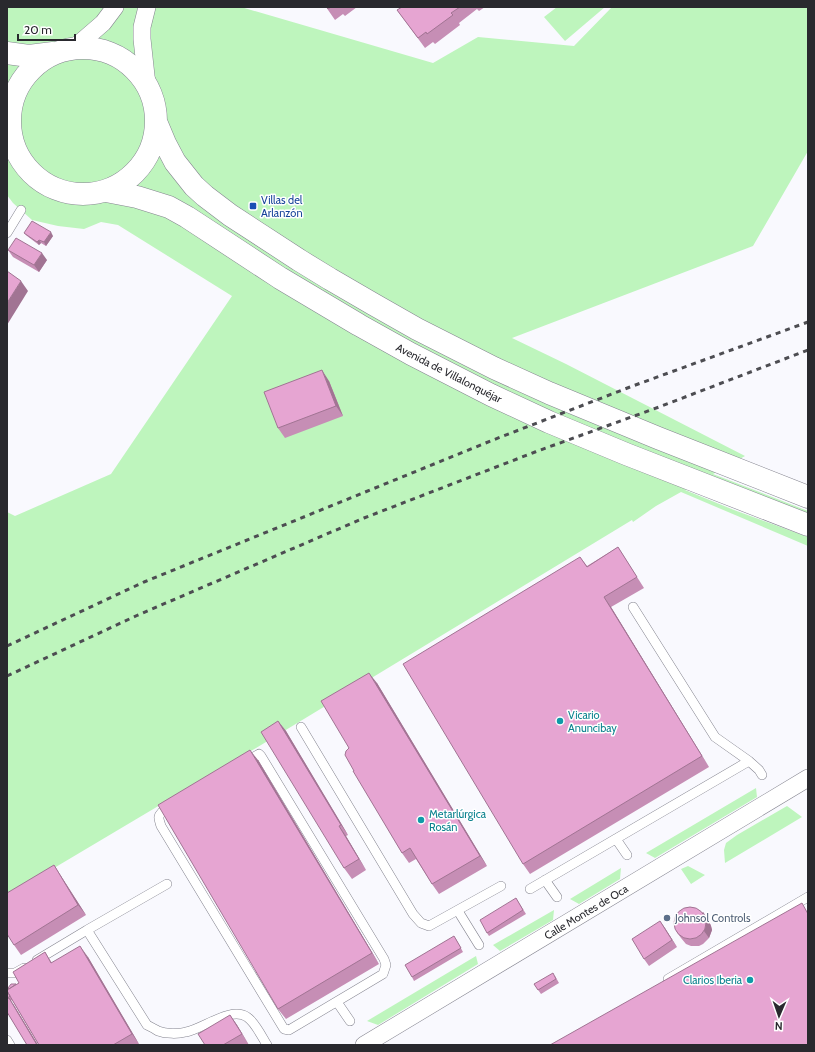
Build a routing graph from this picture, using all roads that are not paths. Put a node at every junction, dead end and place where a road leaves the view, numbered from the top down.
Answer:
1 (115, 7) edge
2 (147, 7) edge
3 (65, 51) junction
4 (7, 53) edge
5 (147, 85) junction
6 (156, 124) junction
7 (10, 139) edge
8 (106, 191) junction
9 (21, 210) dead end
10 (7, 233) edge
11 (808, 497) edge
12 (808, 525) edge
13 (633, 607) dead end
14 (301, 727) dead end
15 (749, 761) junction
16 (762, 775) dead end
17 (808, 778) edge
18 (616, 839) junction
19 (627, 855) dead end
20 (545, 880) junction
21 (167, 884) dead end
22 (500, 886) dead end
23 (530, 890) dead end
24 (557, 897) dead end
25 (808, 897) edge
26 (458, 911) junction
27 (87, 930) junction
28 (479, 945) dead end
29 (7, 973) edge
30 (658, 985) edge
31 (337, 1002) junction
32 (350, 1021) dead end
33 (7, 1040) edge
34 (10, 1045) edge
35 (267, 1045) edge
36 (364, 1045) edge

1 - 3 street
2 - 5 street
3 - 4 street
3 - 5 street
3 - 7 street
5 - 6 street
6 - 8 street
6 - 11 street
7 - 8 street
8 - 12 street, Avenida de Villalonquéjar
9 - 10 lane
13 - 15 lane
14 - 26 lane
15 - 16 lane
15 - 18 lane
17 - 36 street, Calle Montes de Oca
18 - 19 lane
18 - 20 lane
20 - 23 lane
20 - 24 lane
21 - 27 lane
22 - 26 lane
25 - 30 lane
26 - 28 lane
27 - 29 lane
27 - 35 lane
31 - 31 lane
31 - 32 lane
33 - 34 lane

